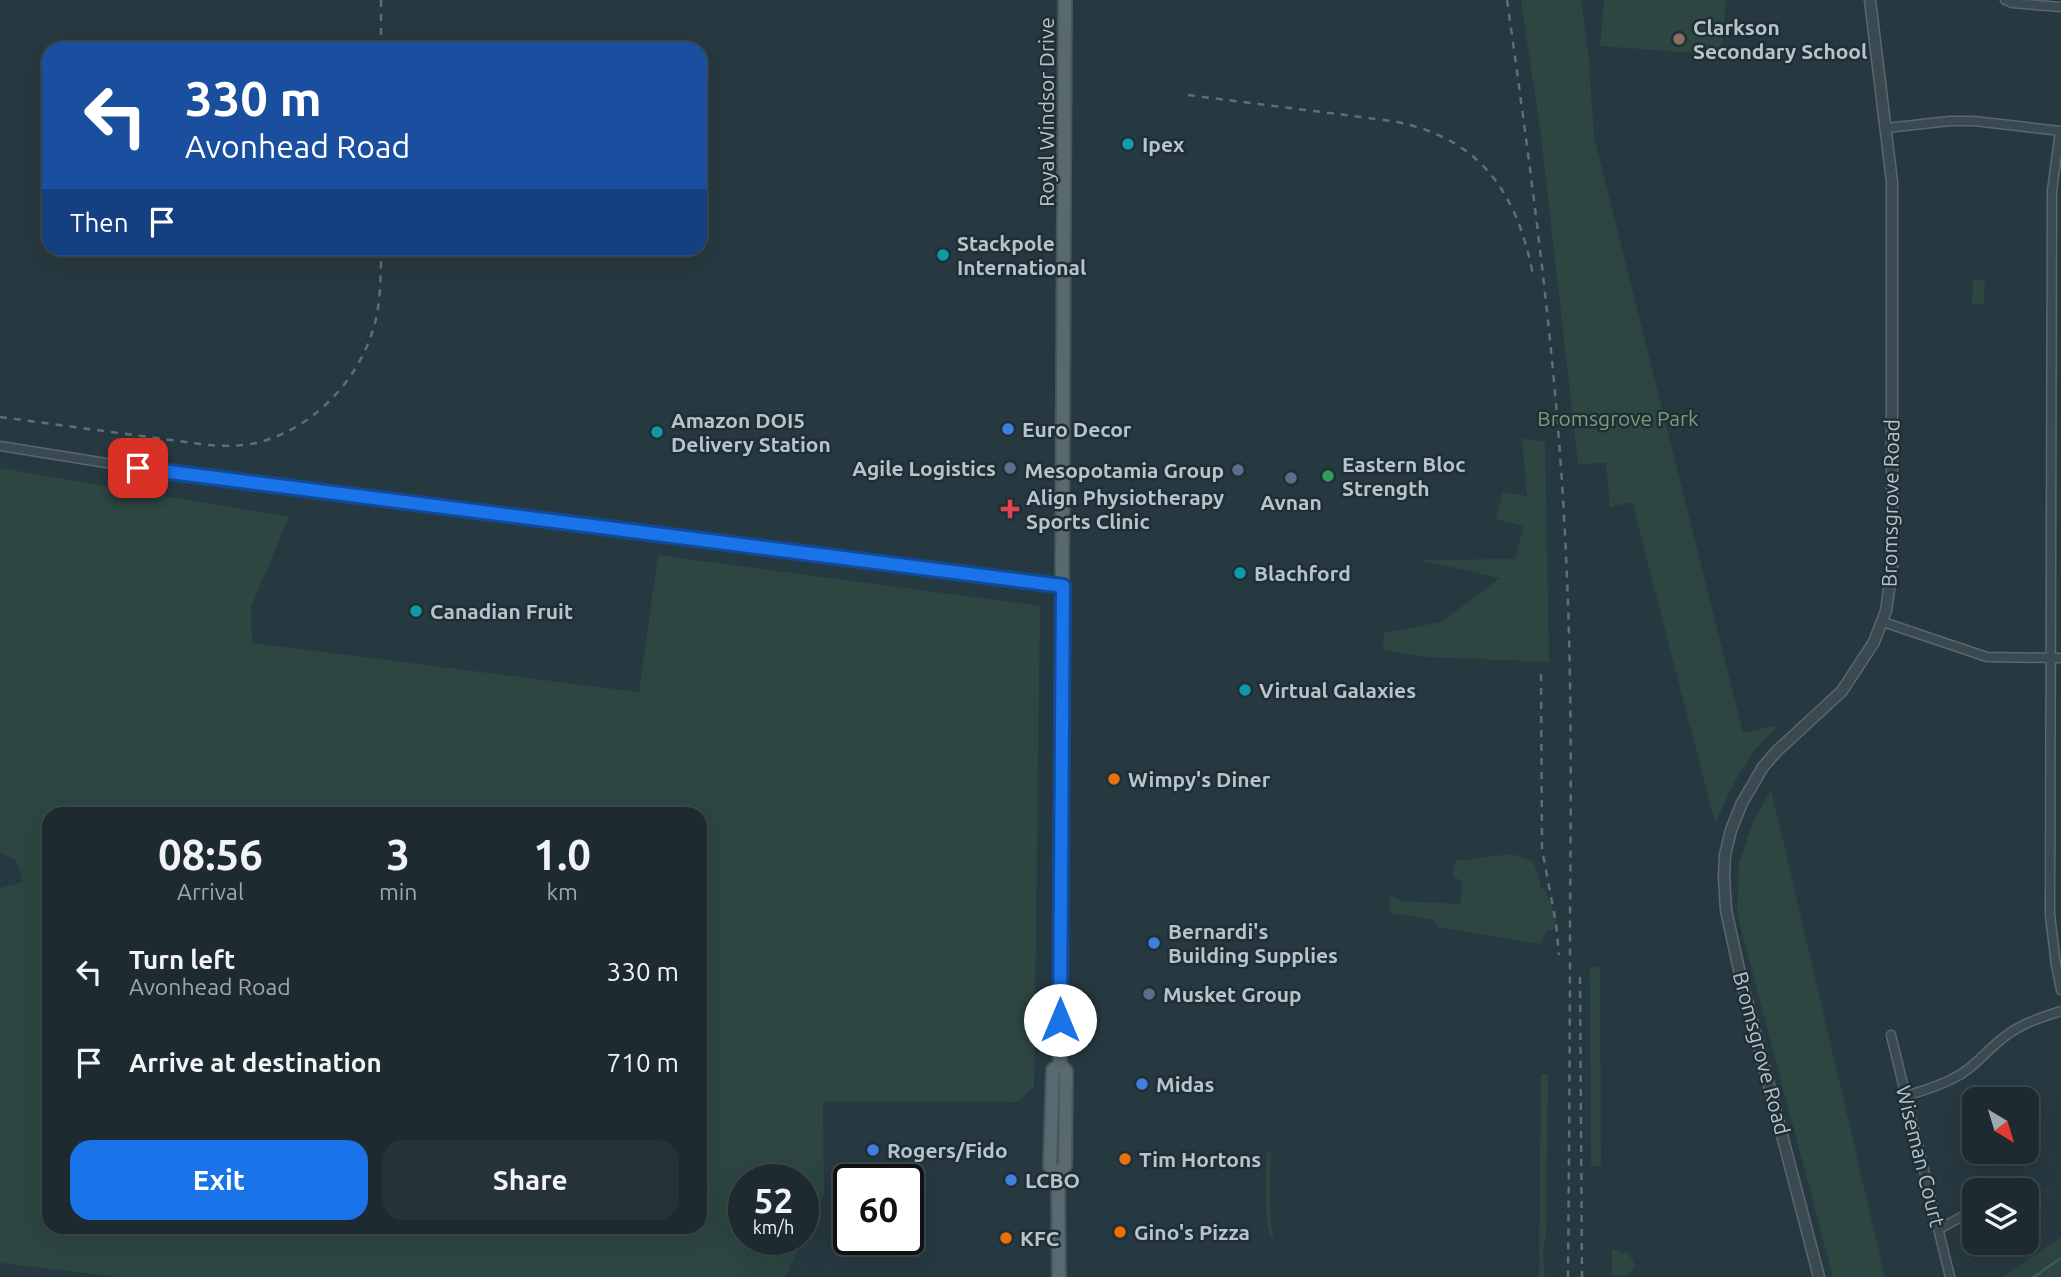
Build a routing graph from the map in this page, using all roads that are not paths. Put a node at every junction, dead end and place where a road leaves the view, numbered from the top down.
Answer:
1 (1065, 0) edge
2 (1870, 0) edge
3 (2005, 0) edge
4 (2061, 7) edge
5 (1886, 128) junction
6 (2060, 131) edge
7 (2057, 262) edge
8 (0, 446) edge
9 (1063, 586) junction
10 (1883, 622) junction
11 (2056, 658) edge
12 (2061, 990) edge
13 (2061, 1011) edge
14 (1891, 1035) dead end
15 (1906, 1096) junction
16 (1962, 1217) edge
17 (1939, 1229) junction
18 (1059, 1277) edge
19 (1819, 1277) edge
20 (1950, 1277) edge

1 - 9 main road, Royal Windsor Drive
2 - 5 street, Bromsgrove Road
3 - 4 street
5 - 6 street
5 - 10 street, Bromsgrove Road
6 - 7 street
7 - 11 street
8 - 9 street
9 - 18 main road, Royal Windsor Drive
10 - 11 street
10 - 19 street, Bromsgrove Road
11 - 12 street
13 - 15 street
14 - 15 street, Wiseman Court
15 - 17 street, Wiseman Court
16 - 17 street
17 - 20 street, Wiseman Court

